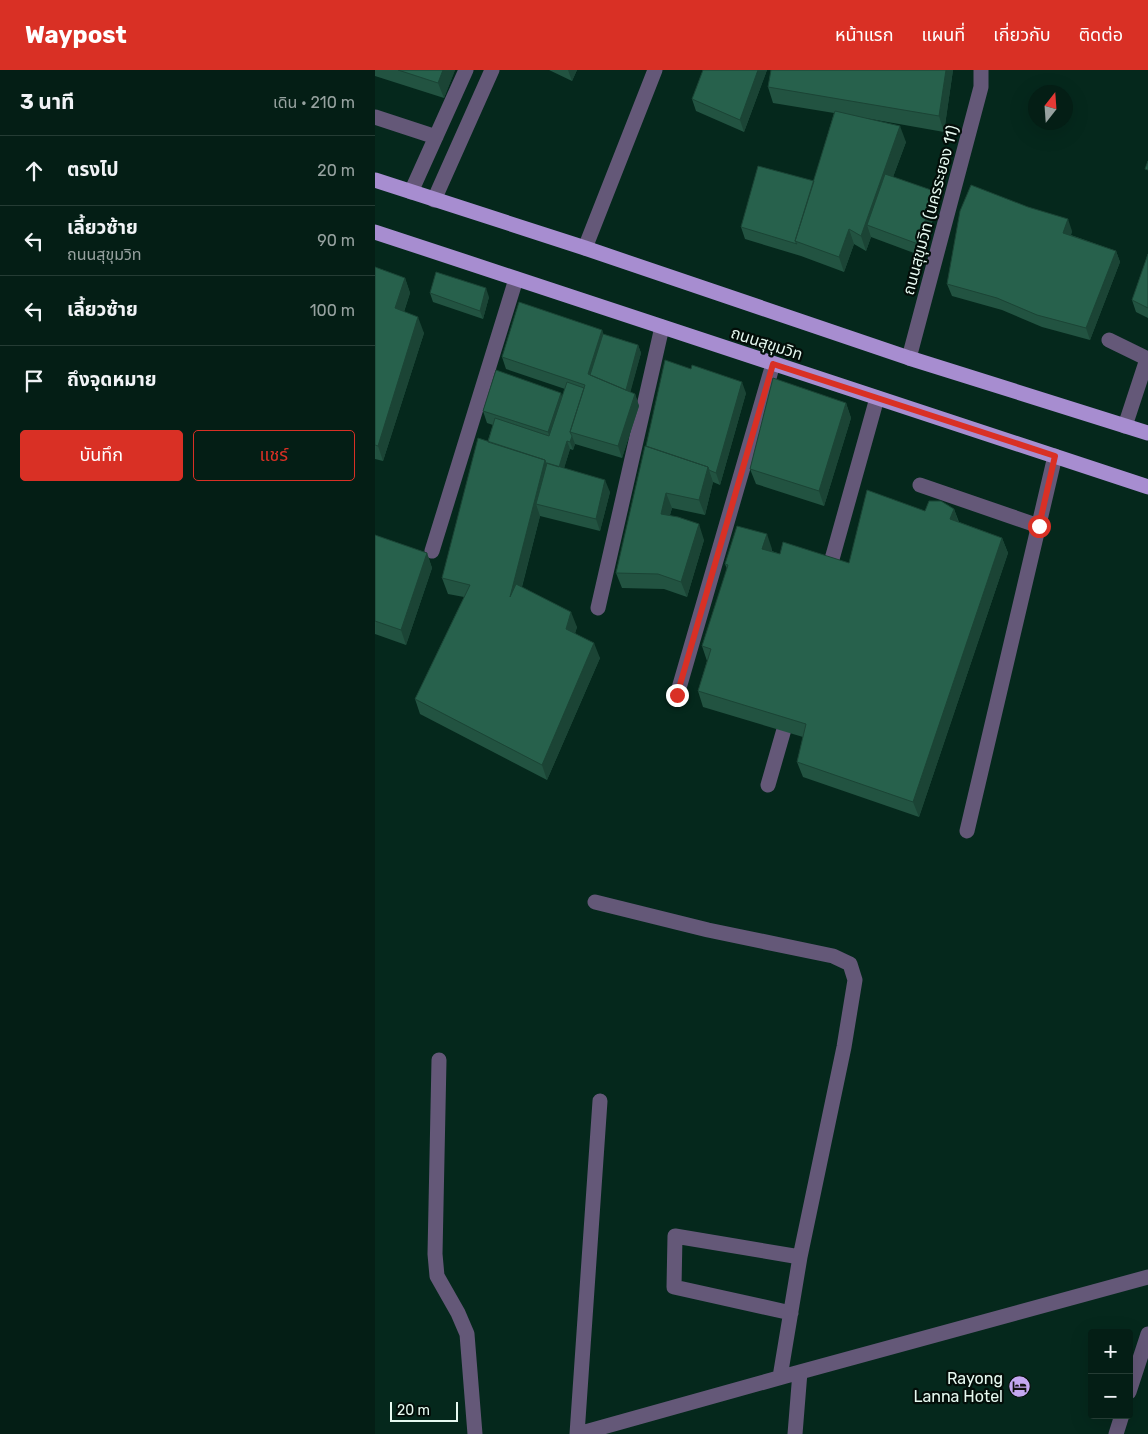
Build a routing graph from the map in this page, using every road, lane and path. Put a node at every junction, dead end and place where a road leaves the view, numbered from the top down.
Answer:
1 (466, 70) edge
2 (492, 70) edge
3 (655, 70) edge
4 (981, 70) edge
5 (375, 117) edge
6 (436, 137) junction
7 (375, 180) edge
8 (411, 192) junction
9 (434, 200) junction
10 (375, 232) edge
11 (585, 248) junction
12 (516, 278) junction
13 (662, 327) junction
14 (1109, 340) dead end
15 (909, 358) junction
16 (1148, 359) edge
17 (773, 364) junction
18 (877, 398) junction
19 (1125, 426) junction
20 (1148, 433) edge
21 (1055, 456) junction
22 (920, 485) dead end
23 (1148, 487) edge
24 (1039, 526) junction
25 (432, 551) dead end
26 (824, 586) edge
27 (598, 608) dead end
28 (677, 695) dead end
29 (792, 700) edge
30 (768, 785) dead end
31 (967, 830) dead end
32 (595, 902) dead end
33 (439, 1060) dead end
34 (600, 1101) dead end
35 (800, 1257) junction
36 (1148, 1277) edge
37 (791, 1312) junction
38 (1148, 1334) edge
39 (800, 1372) junction
40 (780, 1377) junction
41 (1133, 1380) edge
42 (1121, 1419) edge
43 (475, 1434) edge
44 (578, 1434) edge
45 (795, 1434) edge
46 (1116, 1434) edge

1 - 6 street
2 - 9 street
3 - 11 street
4 - 15 street, ถนนสุขุมวิท (นครระยอง 11)
5 - 6 street
6 - 8 street
7 - 8 main road, ถนนสุขุมวิท
8 - 9 main road, ถนนสุขุมวิท
9 - 11 main road, ถนนสุขุมวิท
10 - 12 main road, ถนนสุขุมวิท
11 - 15 main road, ถนนสุขุมวิท
12 - 13 main road, ถนนสุขุมวิท
12 - 25 street
13 - 17 main road, ถนนสุขุมวิท
13 - 27 street
14 - 16 street
15 - 19 main road, ถนนสุขุมวิท
16 - 19 street
17 - 18 main road, ถนนสุขุมวิท
17 - 28 street
18 - 21 main road, ถนนสุขุมวิท
18 - 26 street
19 - 20 main road, ถนนสุขุมวิท
21 - 23 main road, ถนนสุขุมวิท
21 - 24 street
22 - 24 street
24 - 31 street
29 - 30 street
32 - 35 street
33 - 43 street
34 - 44 street
35 - 37 street
35 - 37 street
36 - 39 street
37 - 40 street
38 - 41 street
39 - 40 street
39 - 45 street
40 - 44 street
42 - 46 street

